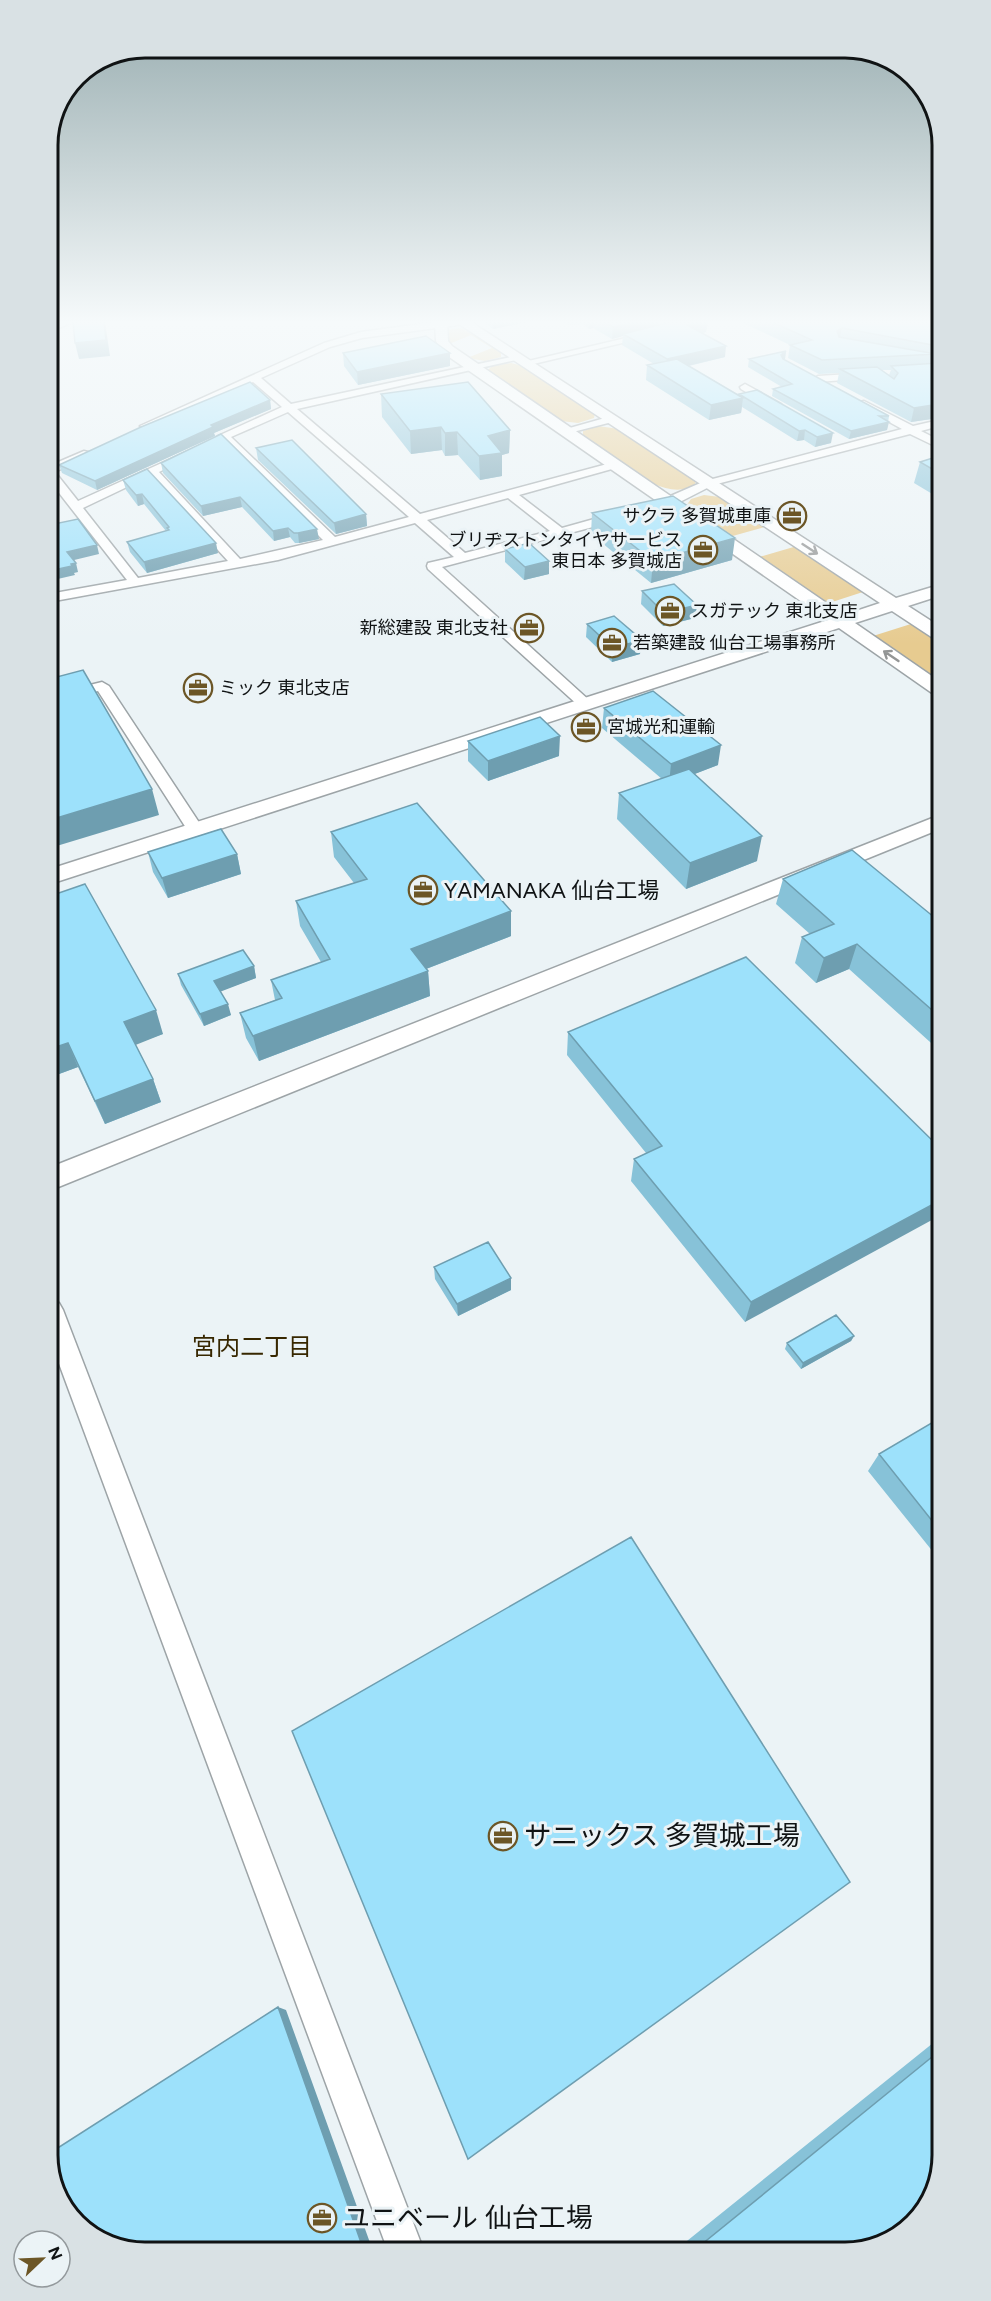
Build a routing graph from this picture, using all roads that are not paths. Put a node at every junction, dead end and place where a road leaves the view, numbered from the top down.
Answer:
1 (139, 429) edge
2 (240, 429) edge
3 (315, 429) edge
4 (571, 429) edge
5 (628, 429) edge
6 (910, 430) joint
7 (135, 431) edge
8 (565, 431) joint
9 (932, 441) edge
10 (92, 450) edge
11 (194, 451) edge
12 (615, 465) junction
13 (59, 466) edge
14 (152, 471) junction
15 (59, 483) edge
16 (709, 483) junction
17 (511, 494) junction
18 (670, 502) junction
19 (78, 506) junction
20 (418, 520) junction
21 (560, 532) junction
22 (332, 542) junction
23 (463, 558) junction
24 (236, 563) junction
25 (135, 582) junction
26 (932, 593) edge
27 (59, 596) edge
28 (895, 605) junction
29 (841, 622) junction
30 (932, 629) edge
31 (932, 684) edge
32 (59, 698) edge
33 (585, 705) junction
34 (932, 824) edge
35 (196, 830) junction
36 (59, 874) edge
37 (58, 1169) edge
38 (58, 1331) edge
39 (403, 2242) edge

1 - 7 street
2 - 22 street
3 - 20 street
4 - 8 street
5 - 16 street
6 - 9 street
6 - 16 street
8 - 12 street
10 - 13 street
11 - 14 street
12 - 17 street
12 - 18 street
14 - 19 street
14 - 24 street
15 - 19 street
16 - 18 street
16 -> 28 street
17 - 20 street
17 - 21 street
18 - 21 street
18 - 29 street
19 - 25 street
20 - 22 street
20 - 23 street
21 - 23 street
22 - 24 street
23 - 33 street
24 - 25 street
25 - 27 street
26 - 28 street
28 - 29 street
28 - 30 street
31 -> 29 street
29 - 33 street
32 - 35 street
33 - 35 street
34 - 37 street
35 - 36 street
38 - 39 street

